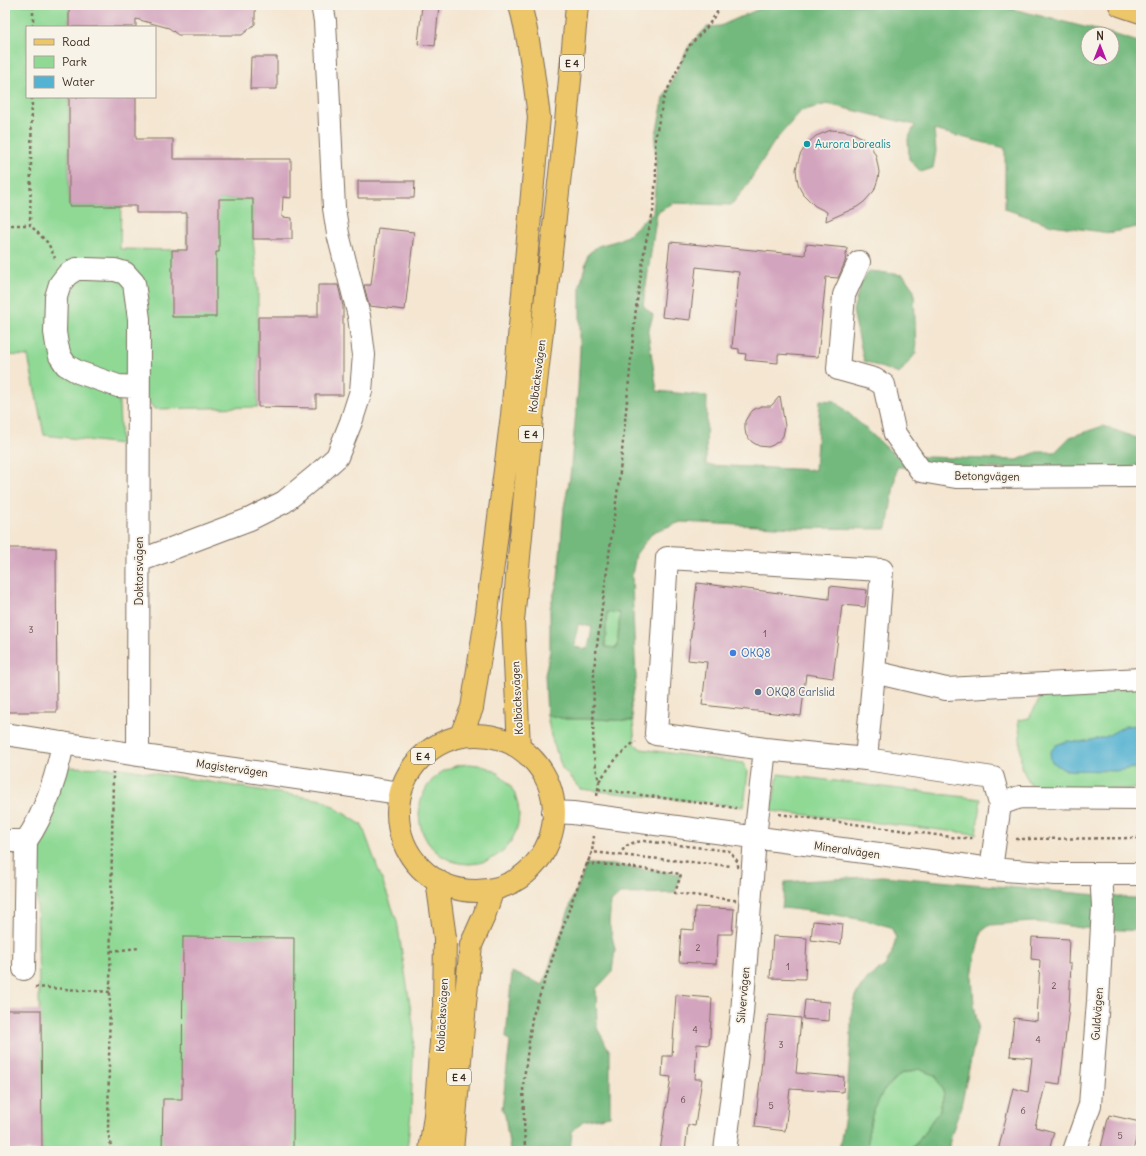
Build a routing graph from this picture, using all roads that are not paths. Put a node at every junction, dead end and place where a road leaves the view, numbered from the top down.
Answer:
1 (322, 5) edge
2 (520, 5) edge
3 (577, 5) edge
4 (1120, 5) edge
5 (1141, 12) edge
6 (859, 262) dead end
7 (138, 387) junction
8 (1141, 476) edge
9 (139, 561) junction
10 (874, 672) junction
11 (1141, 679) edge
12 (5, 734) edge
13 (461, 735) junction
14 (63, 743) junction
15 (519, 747) junction
16 (765, 749) junction
17 (138, 755) junction
18 (866, 759) junction
19 (400, 793) junction
20 (1141, 798) edge
21 (1000, 804) junction
22 (553, 812) junction
23 (755, 838) junction
24 (16, 841) edge
25 (745, 868) road end
26 (991, 870) junction
27 (1101, 874) junction
28 (1141, 874) edge
29 (437, 880) junction
30 (493, 889) junction
31 (750, 902) road end
32 (28, 977) road end
33 (430, 1151) edge
34 (452, 1151) edge
35 (725, 1151) edge
36 (1074, 1151) edge

1 - 9 street
2 - 13 main road, Kolbäcksvägen / E 4
3 - 15 main road, Kolbäcksvägen / E 4
4 - 5 main road
6 - 8 street, Betongvägen
7 - 7 street, Doktorsvägen
7 - 9 street, Doktorsvägen
9 - 17 street, Doktorsvägen
10 - 11 street
10 - 16 street
10 - 18 street
12 - 14 street, Magistervägen
13 - 15 main road, E 4
13 - 19 main road, E 4
14 - 17 street, Magistervägen
14 - 24 street
15 - 22 main road, E 4
16 - 18 street
16 - 23 street
17 - 19 street, Magistervägen
18 - 21 street
19 - 29 main road, E 4
20 - 21 street
21 - 26 street
22 - 23 street, Mineralvägen
22 - 30 main road, E 4
23 - 25 street
23 - 26 street, Mineralvägen
24 - 32 street
26 - 27 street, Mineralvägen
27 - 28 street, Mineralvägen
27 - 36 street, Guldvägen
29 - 30 main road, E 4
29 - 33 main road, Kolbäcksvägen / E 4
30 - 34 main road, Kolbäcksvägen / E 4
31 - 35 street, Silvervägen

